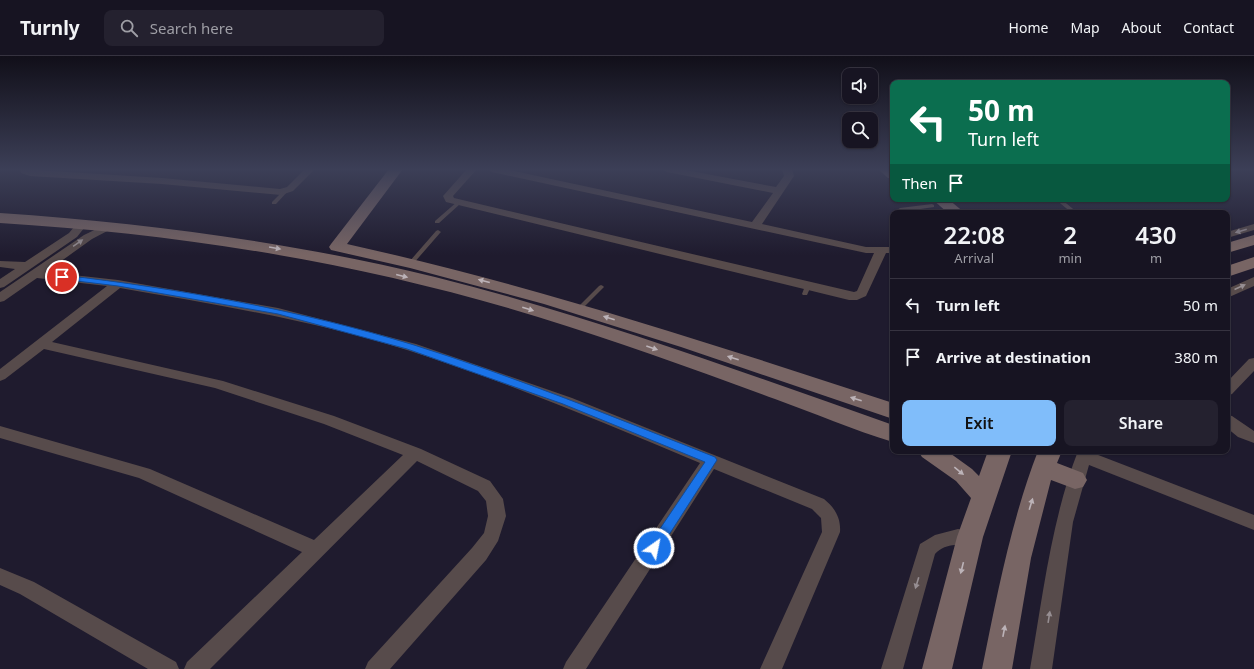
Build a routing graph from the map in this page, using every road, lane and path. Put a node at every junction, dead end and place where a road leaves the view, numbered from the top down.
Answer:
1 (279, 198) edge
2 (362, 198) edge
3 (371, 198) edge
4 (449, 198) edge
5 (624, 198) edge
6 (774, 198) edge
7 (1061, 202) edge
8 (274, 203) dead end
9 (458, 203) junction
10 (934, 203) edge
11 (0, 210) edge
12 (900, 210) dead end
13 (951, 210) edge
14 (1071, 210) edge
15 (0, 218) edge
16 (437, 222) dead end
17 (83, 223) junction
18 (109, 226) junction
19 (755, 226) junction
20 (1254, 227) edge
21 (438, 232) dead end
22 (1230, 234) edge
23 (1254, 240) edge
24 (330, 245) junction
25 (1230, 247) edge
26 (890, 250) edge
27 (881, 251) junction
28 (1254, 262) edge
29 (411, 263) junction
30 (0, 264) edge
31 (387, 264) junction
32 (31, 270) junction
33 (1230, 271) edge
34 (5, 277) edge
35 (1254, 281) edge
36 (0, 284) edge
37 (118, 284) junction
38 (601, 287) dead end
39 (1230, 293) edge
40 (0, 298) edge
41 (580, 308) junction
42 (41, 344) junction
43 (1251, 369) edge
44 (0, 376) edge
45 (1230, 388) edge
46 (890, 410) edge
47 (1230, 422) edge
48 (0, 432) edge
49 (890, 433) edge
50 (1254, 437) edge
51 (416, 453) junction
52 (934, 454) edge
53 (999, 454) edge
54 (1085, 454) edge
55 (1087, 454) edge
56 (1047, 459) edge
57 (711, 460) junction
58 (1075, 480) junction
59 (983, 496) junction
60 (1254, 523) edge
61 (970, 537) junction
62 (317, 550) junction
63 (0, 576) edge
64 (168, 669) edge
65 (195, 669) edge
66 (376, 669) edge
67 (574, 669) edge
68 (771, 669) edge
69 (892, 669) edge
70 (937, 669) edge
71 (997, 669) edge
72 (1041, 669) edge

1 - 8 lane
2 - 24 street
3 - 24 street
4 - 9 street
5 - 19 street
6 - 19 street
7 - 14 lane
9 - 16 lane
9 - 27 street
10 - 12 lane
10 - 13 street
11 - 24 street
15 - 17 street
17 - 18 street
17 - 32 street
18 -> 31 street
32 -> 18 street
19 - 27 street
20 -> 22 street
21 - 29 lane
23 - 25 street
24 - 31 street
26 - 27 street
28 - 33 street
29 - 31 street
41 -> 29 street
30 - 32 street
31 -> 49 street
32 - 34 street
32 - 37 street
32 - 40 street
34 - 36 street
39 -> 35 street
37 - 42 street
37 - 57 street
38 - 41 lane
46 -> 41 street
42 - 44 street
42 - 51 street
43 - 45 street
47 - 50 street
48 - 62 street
51 - 62 street
51 - 66 street
52 -> 59 street
53 - 59 street
54 - 58 street
55 - 60 street
56 - 58 street
71 -> 56 street
57 - 67 street
57 - 68 street
72 -> 58 street
59 - 61 street
61 -> 69 street
61 -> 70 street
62 - 65 street
63 - 64 street

